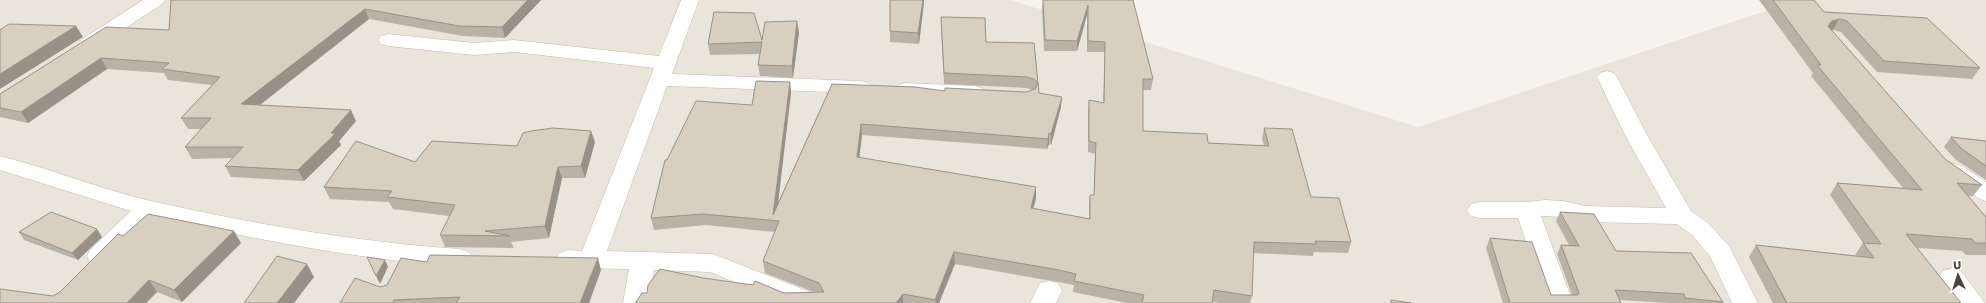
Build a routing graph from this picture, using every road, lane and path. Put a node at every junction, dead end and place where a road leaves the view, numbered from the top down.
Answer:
1 (156, 0) edge
2 (690, 0) edge
3 (388, 40) dead end
4 (71, 54) edge
5 (664, 72) junction
6 (1607, 77) dead end
7 (995, 93) edge
8 (1941, 160) edge
9 (0, 163) edge
10 (1986, 193) edge
11 (148, 208) junction
12 (1479, 210) dead end
13 (1527, 210) junction
14 (1682, 216) junction
15 (485, 258) edge
16 (545, 259) edge
17 (591, 260) junction
18 (644, 260) junction
19 (86, 270) edge
20 (1952, 277) dead end
21 (636, 303) edge
22 (811, 303) edge
23 (1560, 303) edge
24 (1746, 303) edge
25 (1972, 303) edge

1 - 4 street
2 - 5 street
3 - 5 street
5 - 7 street
5 - 17 street
6 - 14 street
8 - 10 street
9 - 11 street
11 - 15 street
11 - 19 street
12 - 13 street
13 - 14 street
13 - 23 street
14 - 24 street
16 - 17 street
17 - 18 street
18 - 21 street
18 - 22 street
20 - 25 street

